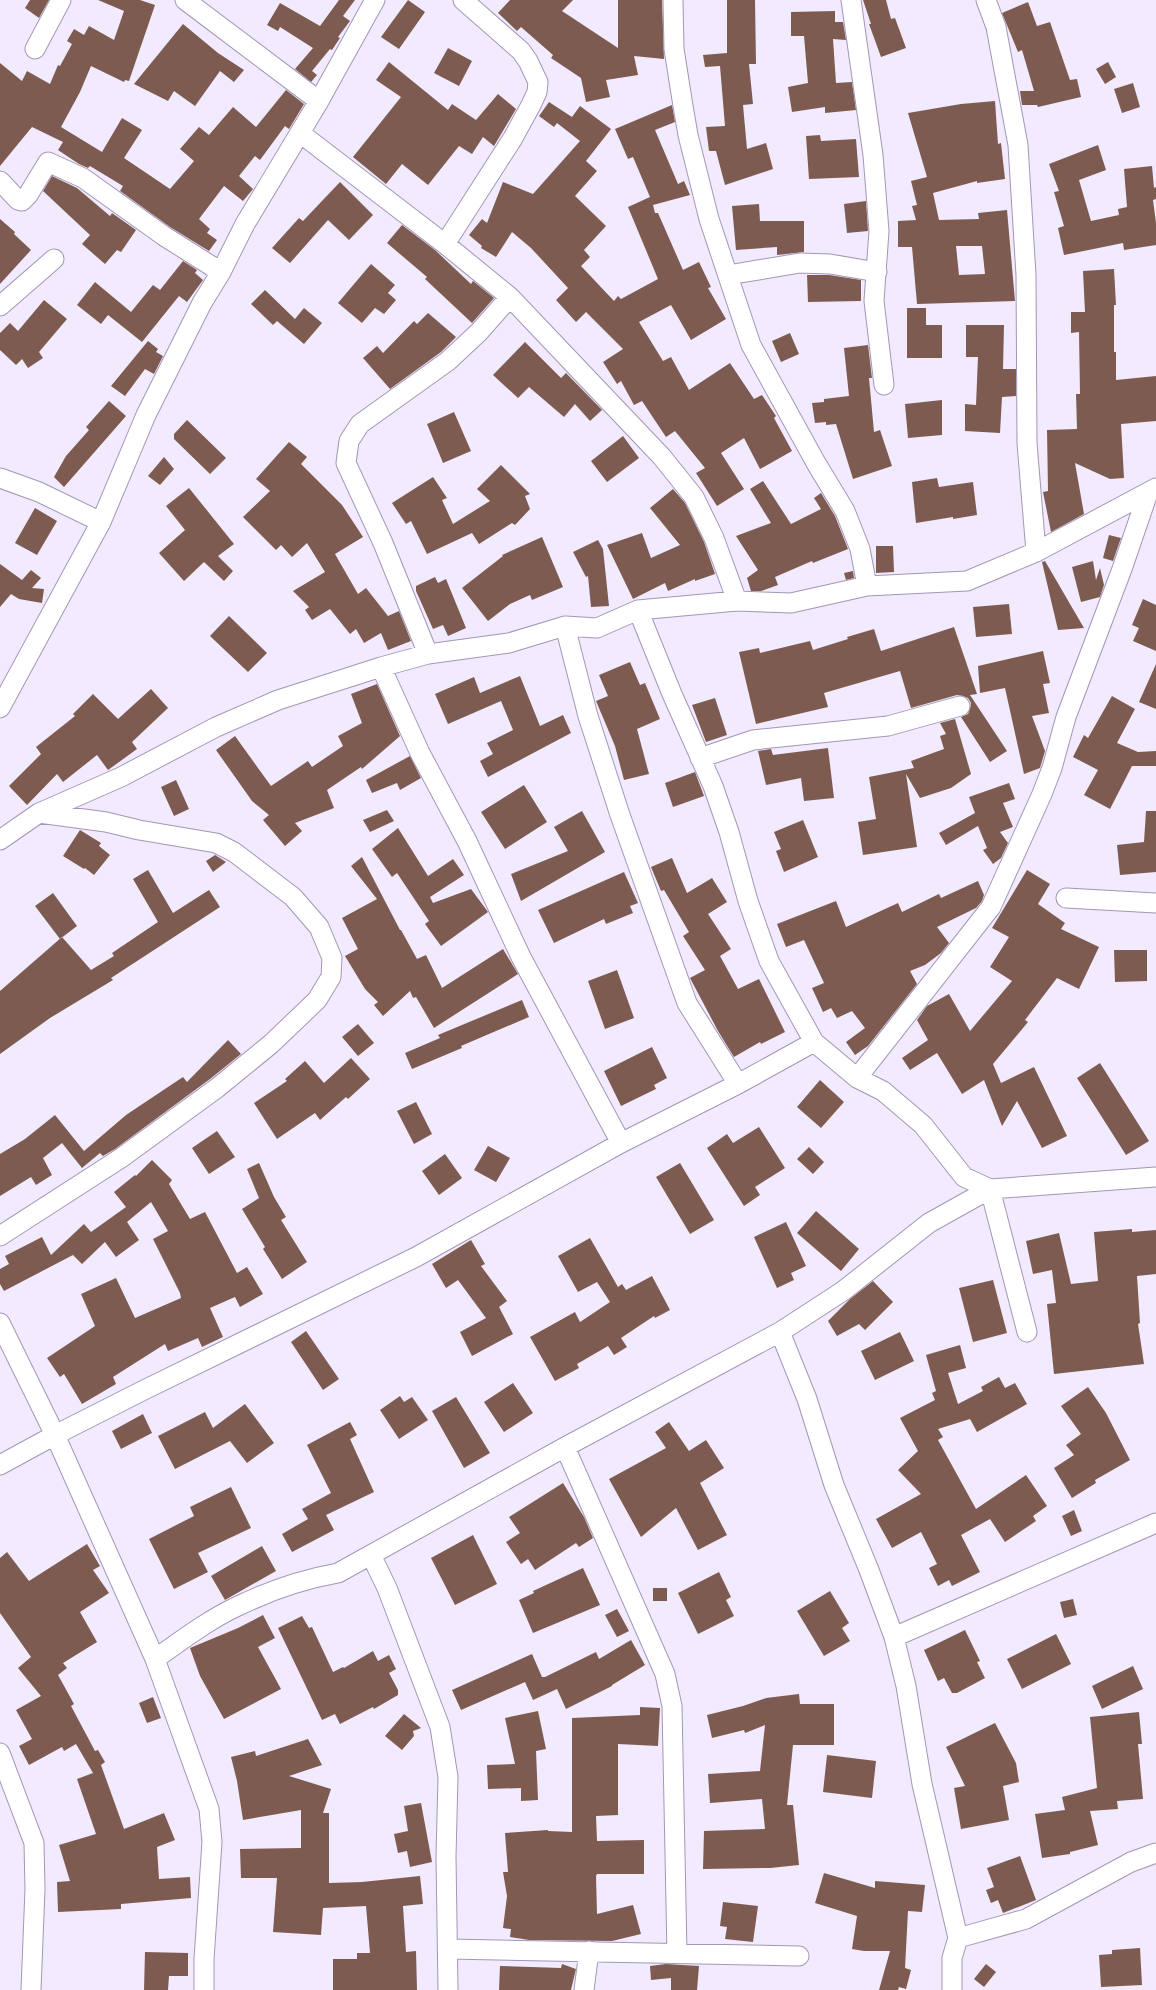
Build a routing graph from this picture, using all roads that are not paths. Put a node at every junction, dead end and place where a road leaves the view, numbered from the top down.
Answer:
1 (61, 0) edge
2 (184, 0) edge
3 (375, 0) edge
4 (463, 0) edge
5 (672, 0) edge
6 (851, 0) edge
7 (986, 0) edge
8 (35, 49) dead end
9 (319, 102) junction
10 (300, 133) junction
11 (0, 180) edge
12 (445, 244) junction
13 (54, 259) dead end
14 (221, 272) junction
15 (877, 272) junction
16 (728, 275) junction
17 (510, 297) junction
18 (0, 306) edge
19 (884, 385) dead end
20 (0, 478) edge
21 (1152, 491) edge
22 (101, 522) junction
23 (1036, 552) junction
24 (867, 586) junction
25 (737, 601) junction
26 (638, 610) junction
27 (565, 626) junction
28 (428, 654) junction
29 (381, 667) junction
30 (960, 706) dead end
31 (0, 708) edge
32 (700, 758) junction
33 (39, 813) junction
34 (0, 840) edge
35 (1066, 898) dead end
36 (1156, 903) edge
37 (814, 1042) junction
38 (857, 1078) junction
39 (738, 1084) junction
40 (621, 1143) junction
41 (1156, 1177) edge
42 (990, 1188) junction
43 (0, 1236) edge
44 (0, 1323) edge
45 (780, 1332) junction
46 (1027, 1332) dead end
47 (55, 1434) junction
48 (565, 1447) junction
49 (0, 1465) edge
50 (1156, 1523) edge
51 (371, 1555) junction
52 (894, 1637) junction
53 (155, 1659) junction
54 (0, 1753) edge
55 (1156, 1853) edge
56 (958, 1938) junction
57 (448, 1948) junction
58 (588, 1951) junction
59 (677, 1953) junction
60 (799, 1956) dead end
61 (31, 1990) edge
62 (204, 1990) edge
63 (448, 1990) edge
64 (584, 1990) edge
65 (952, 1990) edge

1 - 8 street
2 - 9 street
3 - 9 street
4 - 12 street
5 - 16 street
6 - 15 street
7 - 23 street
9 - 10 street
10 - 12 street
10 - 14 street
11 - 14 street
12 - 17 street
13 - 18 street
14 - 22 street
15 - 16 street
15 - 19 street
16 - 24 street
17 - 25 street
17 - 28 street
20 - 22 street
21 - 23 street
21 - 38 street
22 - 31 street
23 - 24 street
24 - 25 street
25 - 26 street
26 - 27 street
26 - 32 street
27 - 28 street
27 - 39 street
28 - 29 street
29 - 33 street
29 - 40 street
30 - 32 street
32 - 37 street
33 - 34 street
33 - 43 street
35 - 36 street
37 - 38 street
37 - 39 street
38 - 42 street
39 - 40 street
40 - 47 street
41 - 42 street
42 - 45 street
42 - 46 street
44 - 47 street
45 - 48 street
45 - 52 street
47 - 49 street
47 - 53 street
48 - 51 street
48 - 59 street
50 - 52 street
51 - 53 street
51 - 57 street
52 - 56 street
53 - 62 street
54 - 61 street
55 - 56 street
56 - 65 street
57 - 58 street
57 - 63 street
58 - 59 street
58 - 64 street
59 - 60 street

